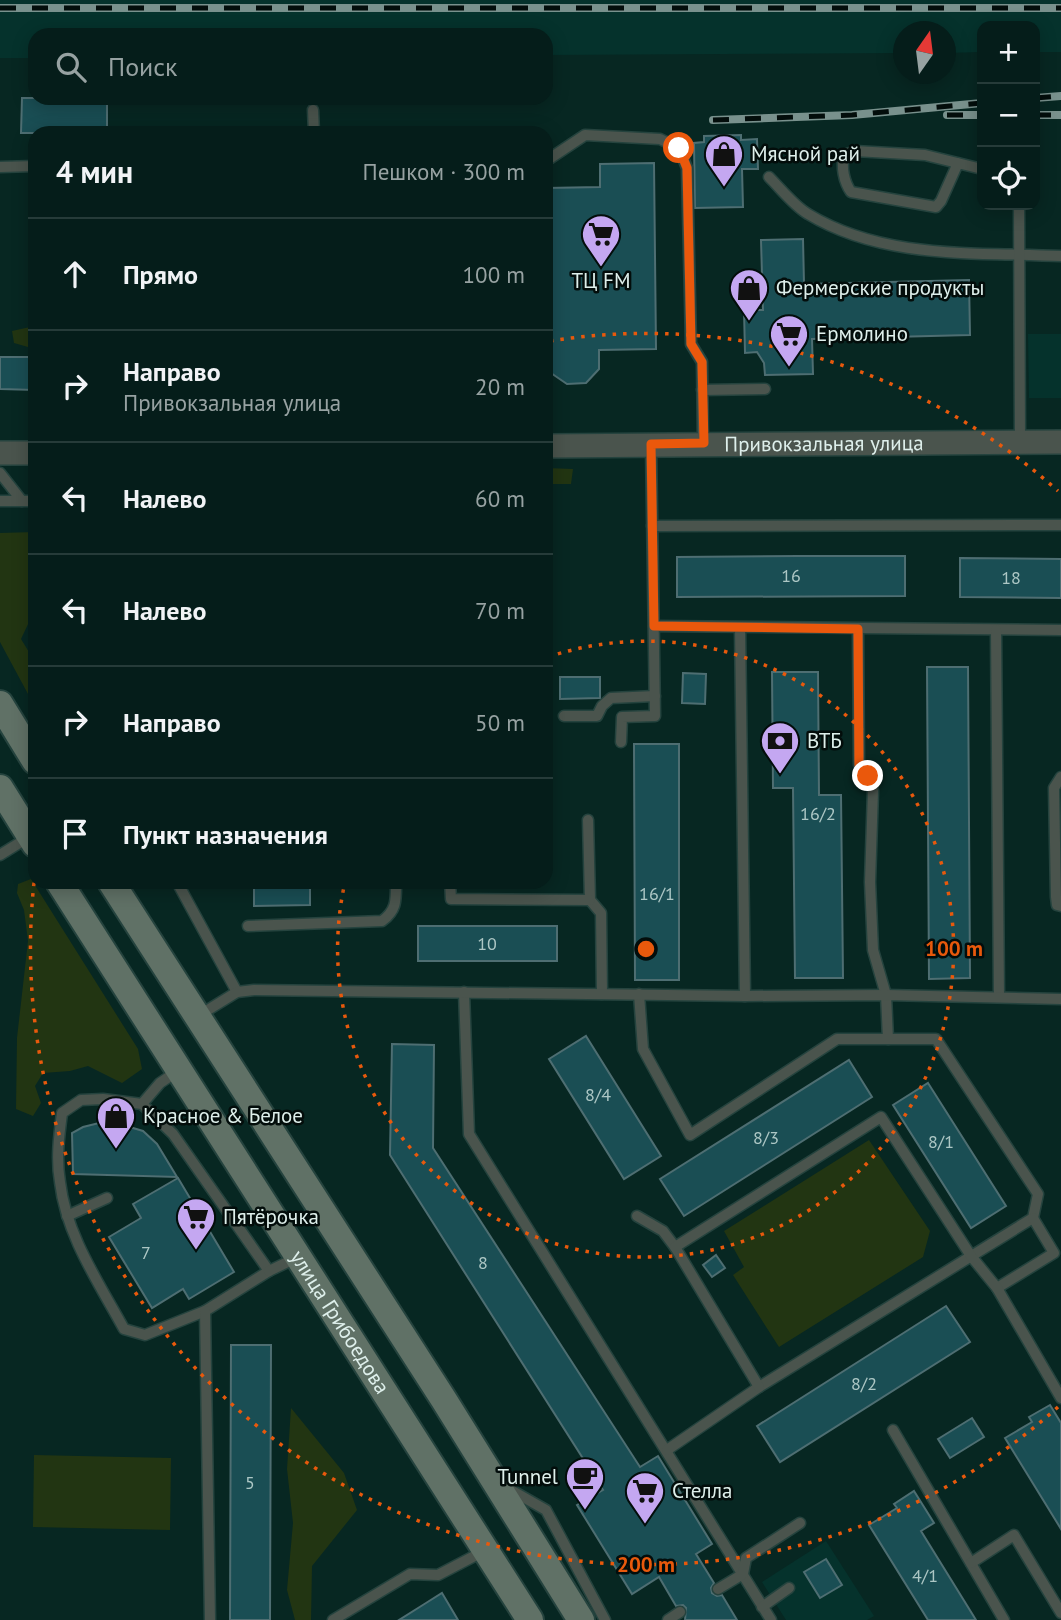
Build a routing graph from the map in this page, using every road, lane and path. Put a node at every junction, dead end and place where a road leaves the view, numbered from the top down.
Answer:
1 (313, 110) dead end
2 (314, 126) edge
3 (553, 156) edge
4 (958, 163) junction
5 (28, 166) edge
6 (0, 167) edge
7 (977, 168) edge
8 (769, 177) dead end
9 (1019, 210) edge
10 (1019, 254) junction
11 (1061, 256) edge
12 (765, 389) dead end
13 (702, 390) junction
14 (1020, 442) junction
15 (1061, 442) edge
16 (704, 443) junction
17 (651, 444) junction
18 (553, 446) edge
19 (0, 453) edge
20 (28, 453) edge
21 (0, 473) edge
22 (0, 500) edge
23 (22, 501) junction
24 (28, 501) edge
25 (1061, 525) edge
26 (652, 526) junction
27 (654, 626) junction
28 (740, 628) junction
29 (858, 629) junction
30 (996, 630) junction
31 (1061, 630) edge
32 (655, 696) junction
33 (0, 704) edge
34 (564, 716) dead end
35 (621, 742) dead end
36 (28, 750) edge
37 (1061, 777) edge
38 (0, 788) edge
39 (588, 820) dead end
40 (28, 832) edge
41 (28, 842) edge
42 (0, 855) edge
43 (63, 889) edge
44 (116, 889) edge
45 (181, 889) edge
46 (396, 889) edge
47 (450, 889) edge
48 (590, 900) junction
49 (1061, 906) edge
50 (248, 926) dead end
51 (237, 992) junction
52 (464, 992) junction
53 (602, 994) junction
54 (639, 994) junction
55 (886, 995) junction
56 (745, 996) junction
57 (999, 997) junction
58 (1061, 999) edge
59 (198, 1016) junction
60 (887, 1039) junction
61 (179, 1070) junction
62 (142, 1104) junction
63 (107, 1198) dead end
64 (67, 1216) junction
65 (637, 1216) dead end
66 (1033, 1218) junction
67 (675, 1247) junction
68 (300, 1256) junction
69 (971, 1256) junction
70 (269, 1271) junction
71 (997, 1288) junction
72 (205, 1311) junction
73 (759, 1387) junction
74 (1061, 1398) edge
75 (893, 1430) dead end
76 (667, 1450) junction
77 (495, 1481) junction
78 (800, 1523) dead end
79 (486, 1550) junction
80 (971, 1563) junction
81 (743, 1574) junction
82 (789, 1588) dead end
83 (718, 1589) dead end
84 (762, 1607) junction
85 (680, 1612) dead end
86 (1061, 1613) edge
87 (210, 1620) edge
88 (333, 1620) edge
89 (530, 1620) edge
90 (581, 1620) edge
91 (605, 1620) edge
92 (667, 1620) edge
93 (771, 1620) edge
94 (1004, 1620) edge

1 - 2 lane
3 - 13 lane
4 - 4 lane
4 - 7 lane
5 - 6 lane
8 - 10 lane
9 - 10 lane
10 - 11 lane
10 - 14 lane
12 - 13 lane
13 - 16 lane
14 - 15 street, Привокзальная улица
14 - 16 street, Привокзальная улица
16 - 17 street, Привокзальная улица
17 - 18 street, Привокзальная улица
17 - 26 lane
19 - 20 street
21 - 23 lane
22 - 23 lane
23 - 24 lane
25 - 26 lane
26 - 27 lane
27 - 28 lane
27 - 32 lane
28 - 29 lane
28 - 56 lane
29 - 30 lane
29 - 55 lane
30 - 31 lane
30 - 57 lane
32 - 34 lane
32 - 35 lane
33 - 36 main road
37 - 49 lane
38 - 40 main road
39 - 48 lane
41 - 42 lane
43 - 61 main road, улица Грибоедова
44 - 59 main road, улица Грибоедова
45 - 51 lane
46 - 50 lane
47 - 48 lane
48 - 53 lane
51 - 52 lane
51 - 59 lane
52 - 53 lane
52 - 76 lane
53 - 54 lane
54 - 56 lane
54 - 60 lane
55 - 56 lane
55 - 57 lane
55 - 60 lane
57 - 58 lane
59 - 77 main road, улица Грибоедова
60 - 66 lane
61 - 62 lane
61 - 68 main road, улица Грибоедова
62 - 64 lane
62 - 70 lane
63 - 64 lane
64 - 72 lane
65 - 67 lane
66 - 69 lane
66 - 71 lane
67 - 69 lane
67 - 73 lane
68 - 70 lane
68 - 79 main road, улица Грибоедова
69 - 71 lane
69 - 73 lane
70 - 72 lane
71 - 74 lane
72 - 87 lane
73 - 76 lane
75 - 80 lane
76 - 81 lane
77 - 90 main road, улица Грибоедова
77 - 91 lane
78 - 81 lane
79 - 88 lane
79 - 89 main road, улица Грибоедова
80 - 86 lane
80 - 94 lane
81 - 83 lane
81 - 84 lane
82 - 84 lane
84 - 93 lane
85 - 92 lane

